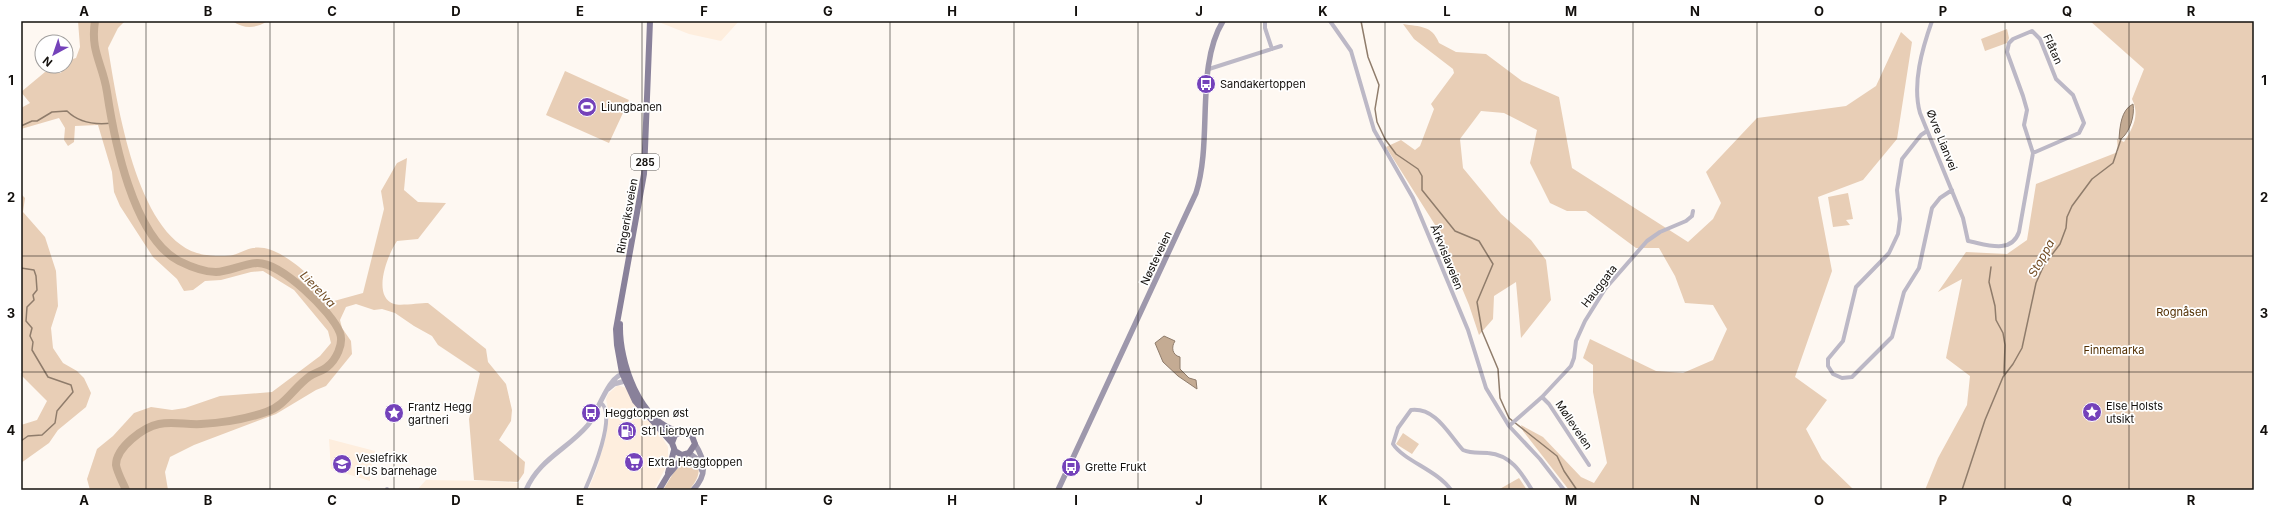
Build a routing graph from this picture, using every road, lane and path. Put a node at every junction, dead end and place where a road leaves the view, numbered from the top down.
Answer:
1 (650, 21) edge
2 (1223, 21) edge
3 (1264, 21) edge
4 (1330, 21) edge
5 (1932, 21) edge
6 (1281, 46) dead end
7 (1272, 49) junction
8 (1209, 69) junction
9 (1927, 131) junction
10 (2033, 153) junction
11 (1952, 190) junction
12 (1693, 210) dead end
13 (1968, 241) joint
14 (625, 377) junction
15 (608, 389) junction
16 (1542, 397) junction
17 (601, 402) junction
18 (1512, 423) junction
19 (680, 432) junction
20 (672, 443) junction
21 (695, 444) junction
22 (674, 450) junction
23 (687, 454) junction
24 (1589, 465) dead end
25 (703, 473) junction
26 (668, 475) junction
27 (526, 490) edge
28 (585, 490) edge
29 (659, 490) edge
30 (693, 490) edge
31 (1058, 490) edge
32 (1451, 490) edge
33 (1532, 490) edge
34 (1563, 490) edge

1 - 14 main road, Ringeriksveien / 285
2 - 8 main road, Nøsteveien
3 - 7 street
4 - 18 street, Årkvislaveien
5 - 9 street, Øvre Lianvei
6 - 7 street
7 - 8 street
8 - 31 main road, Nøsteveien
9 - 11 street, Øvre Lianvei
9 - 11 street
10 - 10 street, Flåtan
10 - 13 street, Flåtan
11 - 13 street, Øvre Lianvei
12 - 16 street, Hauggata
14 - 15 street
14 - 15 street
14 - 19 main road, Ringeriksveien / 285
14 - 20 main road, Ringeriksveien / 285
15 - 17 street
16 - 18 street, Hauggata
16 - 24 street, Mølleveien
17 - 27 street
17 - 28 street
18 - 34 street, Årkvislaveien
19 - 20 main road
19 - 21 main road, 285
20 - 22 main road, 285
21 - 23 main road, 285
21 - 25 main road
22 - 23 main road
22 - 26 main road, 285
23 - 25 main road
23 - 26 main road, 285
25 - 30 main road
26 - 29 main road, 285
32 - 33 street

